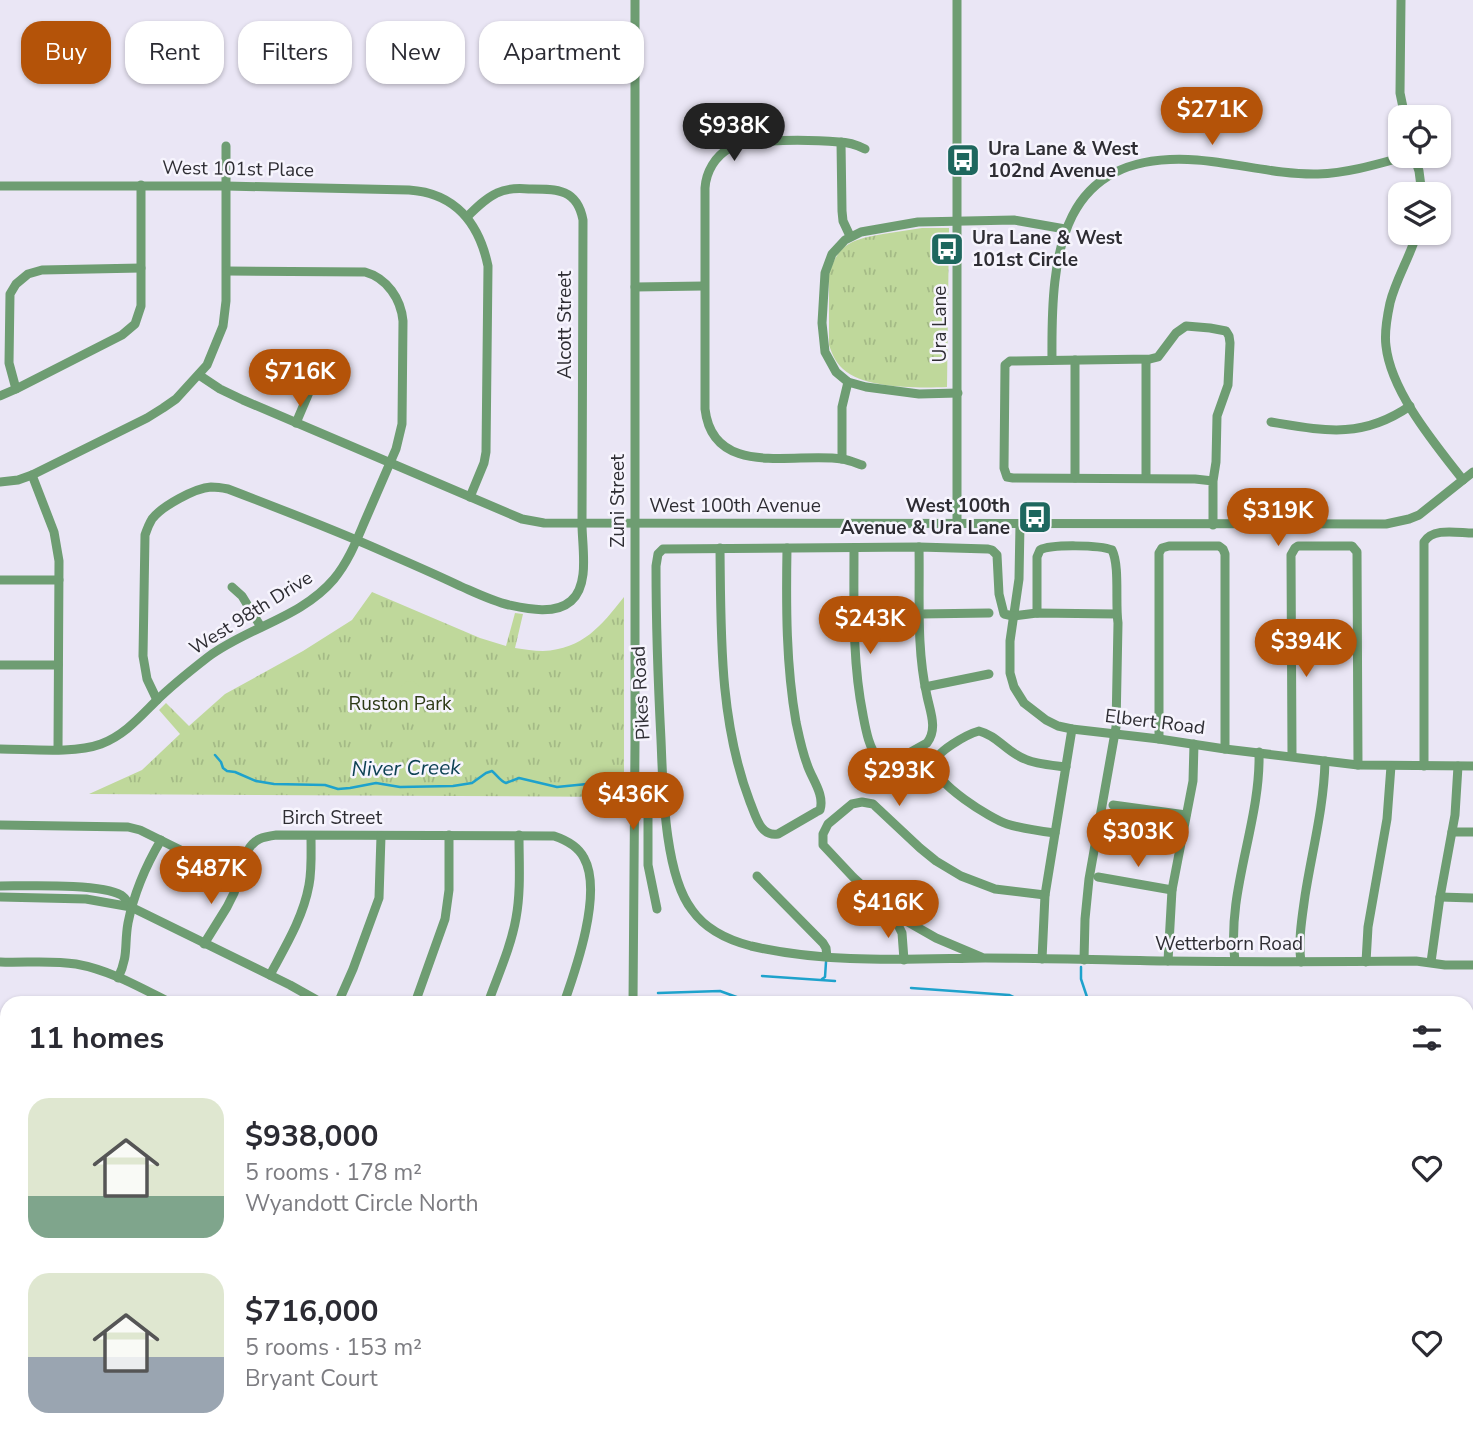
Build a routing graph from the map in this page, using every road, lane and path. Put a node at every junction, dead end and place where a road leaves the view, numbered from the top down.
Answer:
1 (635, 0) edge
2 (957, 0) edge
3 (1401, 0) edge
4 (1402, 105) edge
5 (841, 142) junction
6 (226, 146) dead end
7 (865, 149) dead end
8 (1388, 161) edge
9 (0, 186) edge
10 (141, 186) junction
11 (226, 186) junction
12 (467, 216) junction
13 (958, 220) junction
14 (1065, 229) junction
15 (850, 236) junction
16 (1414, 245) edge
17 (141, 268) junction
18 (227, 271) junction
19 (704, 286) junction
20 (635, 287) junction
21 (1052, 360) junction
22 (1075, 360) junction
23 (1146, 360) junction
24 (312, 364) dead end
25 (199, 375) junction
26 (848, 382) junction
27 (16, 389) junction
28 (958, 393) junction
29 (0, 396) edge
30 (1410, 406) junction
31 (1271, 422) dead end
32 (296, 423) junction
33 (842, 459) junction
34 (389, 464) junction
35 (862, 465) dead end
36 (1473, 472) edge
37 (32, 475) junction
38 (1075, 478) junction
39 (1146, 478) junction
40 (1463, 480) junction
41 (1213, 481) junction
42 (0, 482) edge
43 (470, 497) junction
44 (957, 523) junction
45 (582, 524) junction
46 (635, 524) junction
47 (1020, 524) junction
48 (1213, 525) junction
49 (1468, 533) edge
50 (357, 540) junction
51 (720, 548) junction
52 (787, 548) junction
53 (854, 548) junction
54 (919, 548) junction
55 (0, 580) edge
56 (59, 580) junction
57 (232, 587) dead end
58 (999, 591) junction
59 (1017, 593) junction
60 (1037, 613) junction
61 (920, 614) junction
62 (989, 614) dead end
63 (1116, 614) junction
64 (1013, 617) junction
65 (261, 627) junction
66 (0, 665) edge
67 (58, 666) junction
68 (989, 674) dead end
69 (925, 687) junction
70 (157, 700) junction
71 (1072, 730) junction
72 (1114, 734) junction
73 (1159, 739) junction
74 (1194, 744) junction
75 (0, 749) edge
76 (58, 749) junction
77 (1225, 749) junction
78 (1259, 752) junction
79 (1292, 756) junction
80 (1325, 761) junction
81 (1358, 765) junction
82 (1391, 766) junction
83 (1424, 766) junction
84 (1458, 766) junction
85 (1473, 766) edge
86 (1066, 767) junction
87 (663, 785) junction
88 (1113, 805) dead end
89 (1186, 815) junction
90 (0, 825) edge
91 (1452, 832) junction
92 (1473, 832) edge
93 (1055, 833) junction
94 (449, 835) junction
95 (519, 835) junction
96 (311, 836) junction
97 (381, 836) junction
98 (161, 840) junction
99 (757, 876) dead end
100 (1098, 877) dead end
101 (239, 879) junction
102 (0, 886) edge
103 (56, 886) junction
104 (1172, 890) junction
105 (1045, 895) junction
106 (1440, 897) junction
107 (0, 898) edge
108 (56, 898) junction
109 (1473, 898) edge
110 (131, 907) junction
111 (657, 909) dead end
112 (892, 913) junction
113 (204, 944) junction
114 (807, 954) joint
115 (827, 957) junction
116 (984, 958) junction
117 (1042, 959) junction
118 (1084, 960) junction
119 (904, 961) junction
120 (1168, 961) junction
121 (1235, 961) junction
122 (0, 962) edge
123 (1301, 962) junction
124 (1366, 962) junction
125 (1431, 962) junction
126 (1473, 965) edge
127 (270, 975) junction
128 (118, 978) junction
129 (156, 996) edge
130 (310, 996) edge
131 (341, 996) edge
132 (418, 996) edge
133 (491, 996) edge
134 (566, 996) edge
135 (634, 996) edge

1 - 20 street, Zuni Street
2 - 13 street, Ura Lane
3 - 4 street
5 - 7 street
5 - 15 street
5 - 19 street
6 - 11 street
8 - 14 street
9 - 10 street, West 101st Place
10 - 11 street, West 101st Place
10 - 17 street
11 - 12 street, West 101st Place
11 - 18 street
12 - 43 street
12 - 45 street, Alcott Street
13 - 14 street
13 - 15 street
13 - 28 street, Ura Lane
14 - 21 street
15 - 26 street
16 - 30 street
17 - 27 street
17 - 27 street
18 - 25 street
18 - 34 street, West 98th Drive
19 - 20 street
19 - 33 street
20 - 46 street, Zuni Street
21 - 22 street
21 - 38 street
22 - 23 street
22 - 38 street
23 - 39 street
23 - 41 street
24 - 32 street
25 - 32 street, West 100th Avenue
25 - 37 street
26 - 28 street
26 - 33 street
27 - 29 street
28 - 44 street, Ura Lane
30 - 31 street
30 - 40 street
32 - 34 street, West 100th Avenue
33 - 35 street
34 - 43 street, West 100th Avenue
34 - 50 street, West 98th Drive
36 - 40 street, West 100th Avenue
37 - 42 street
37 - 56 street
38 - 39 street
39 - 41 street
40 - 48 street, West 100th Avenue
41 - 48 street
43 - 45 street, West 100th Avenue
44 - 46 street, West 100th Avenue
44 - 47 street, West 100th Avenue
45 - 46 street, West 100th Avenue
45 - 50 street, Alcott Street
46 - 135 street, Zuni Street
47 - 48 street, West 100th Avenue
47 - 59 street, Elbert Road
49 - 83 street
50 - 65 street, West 98th Drive
50 - 70 street
51 - 52 street
51 - 52 street
51 - 87 street, Pikes Road
52 - 53 street
53 - 54 street
53 - 69 street
54 - 58 street
54 - 61 street
55 - 56 street
56 - 67 street
57 - 65 street
58 - 59 street
58 - 64 street
59 - 64 street, Elbert Road
60 - 63 street
60 - 63 street
60 - 64 street
61 - 62 street
61 - 69 street
63 - 72 street
64 - 71 street, Elbert Road
65 - 70 street, West 98th Drive
66 - 67 street
67 - 76 street
68 - 69 street
70 - 76 street, West 98th Drive
71 - 72 street, Elbert Road
71 - 86 street
72 - 73 street, Elbert Road
72 - 118 street
73 - 74 street, Elbert Road
73 - 77 street
74 - 77 street, Elbert Road
74 - 89 street
75 - 76 street, West 98th Drive
77 - 78 street, Elbert Road
78 - 79 street, Elbert Road
78 - 121 street
79 - 80 street, Elbert Road
79 - 81 street
80 - 81 street, Elbert Road
80 - 123 street
81 - 82 street, Elbert Road
82 - 83 street, Elbert Road
82 - 124 street
83 - 84 street, Elbert Road
84 - 85 street, Elbert Road
84 - 91 street
86 - 93 street
86 - 93 street
87 - 111 street
87 - 114 street, Pikes Road
88 - 89 street
89 - 104 street
90 - 98 street
91 - 92 street
91 - 106 street
93 - 105 street
94 - 95 street, Birch Street
94 - 97 street, Birch Street
94 - 132 street
95 - 133 street
95 - 134 street, Birch Street
96 - 97 street, Birch Street
96 - 101 street, Birch Street
96 - 127 street
97 - 131 street
98 - 101 street
98 - 110 street
99 - 115 street
100 - 104 street
101 - 113 street
102 - 103 street
103 - 108 street
103 - 110 street
104 - 120 street
105 - 112 street, Wetterborn Road
105 - 117 street
106 - 109 street
106 - 125 street
107 - 108 street
108 - 110 street
110 - 113 street
110 - 128 street
112 - 116 street, Wetterborn Road
112 - 119 street
113 - 127 street
114 - 115 street, Wetterborn Road
115 - 119 street, Wetterborn Road
116 - 117 street, Wetterborn Road
116 - 119 street, Wetterborn Road
117 - 118 street, Wetterborn Road
118 - 120 street, Wetterborn Road
120 - 121 street, Wetterborn Road
121 - 123 street, Wetterborn Road
122 - 128 street
123 - 124 street, Wetterborn Road
124 - 125 street, Wetterborn Road
125 - 126 street, Wetterborn Road
127 - 130 street
128 - 129 street

